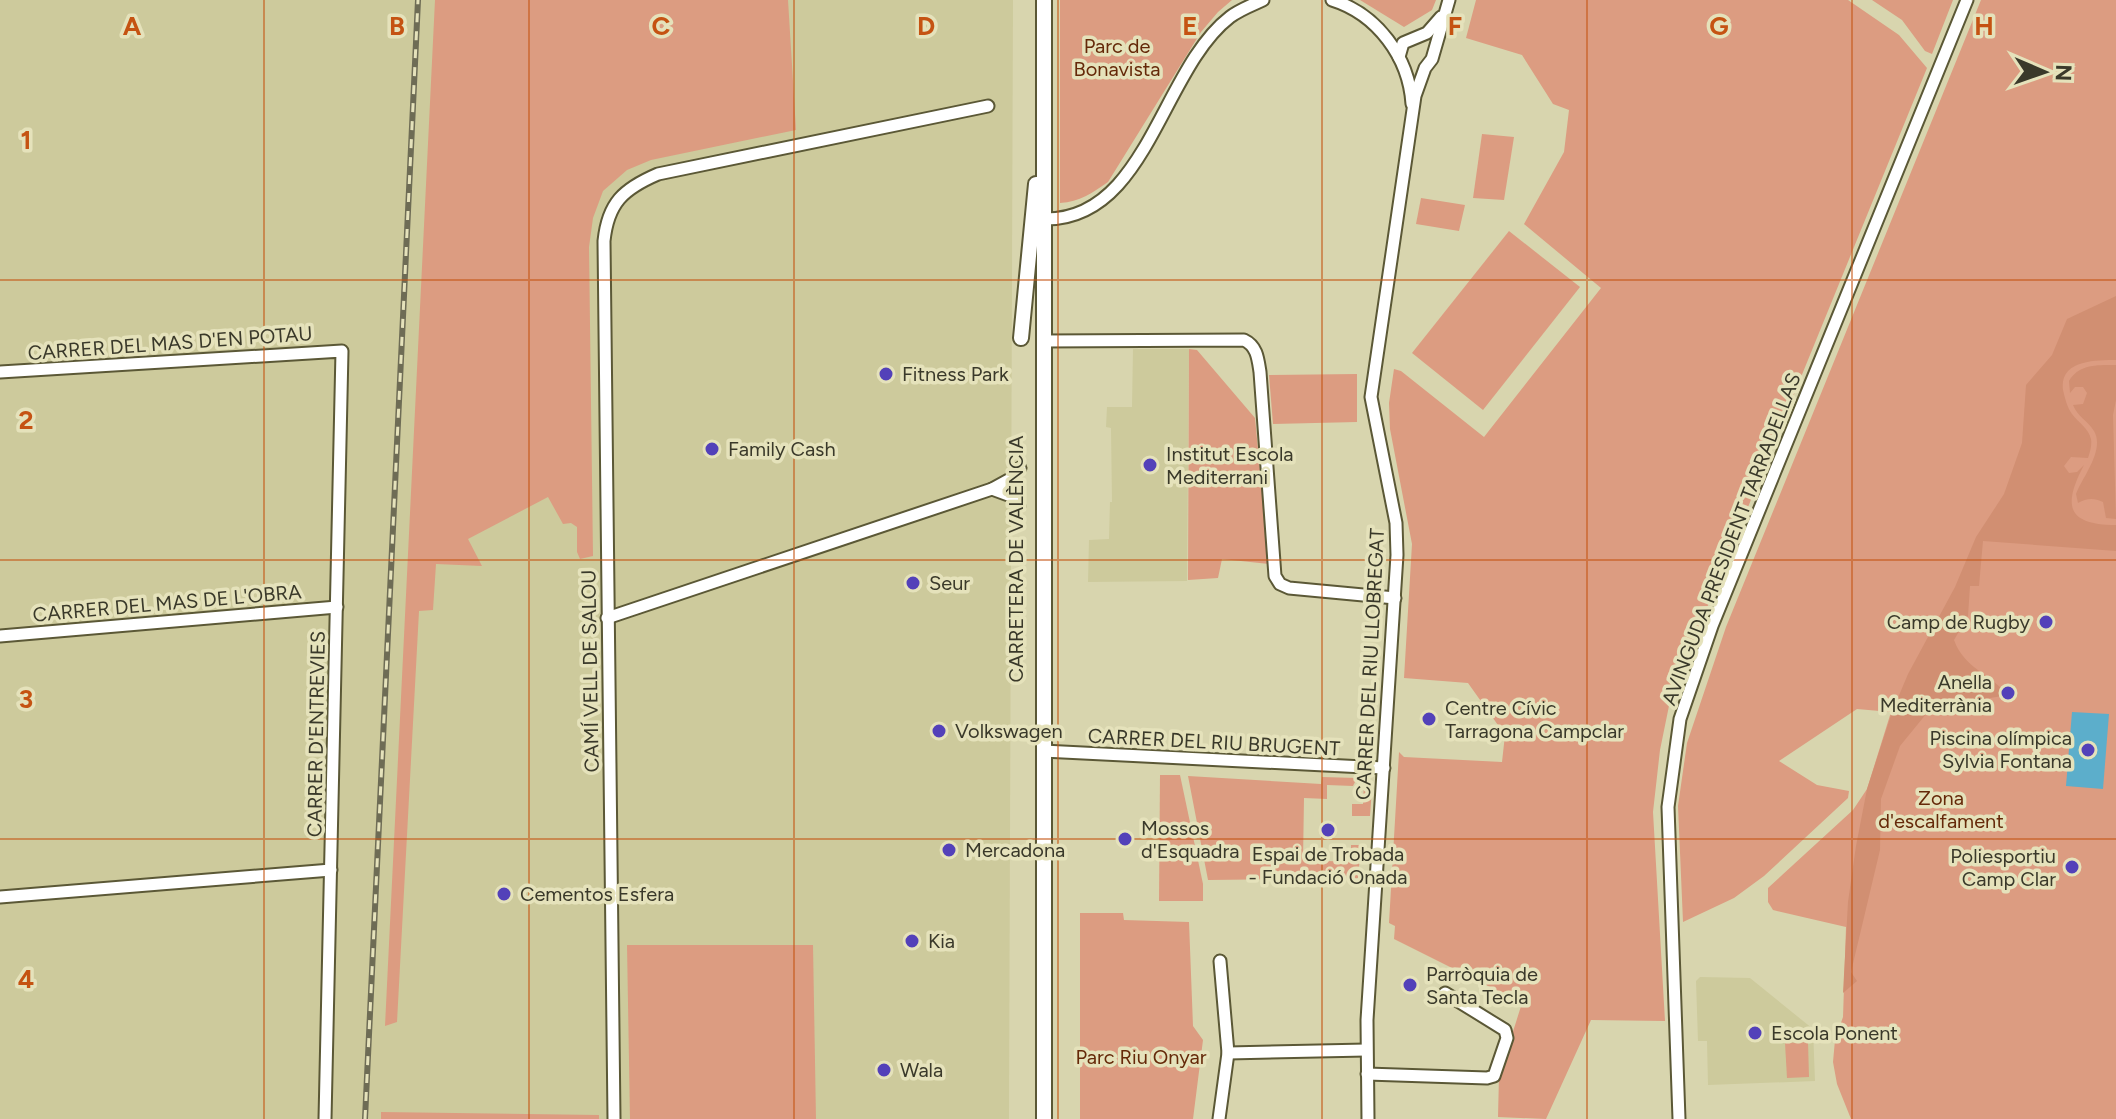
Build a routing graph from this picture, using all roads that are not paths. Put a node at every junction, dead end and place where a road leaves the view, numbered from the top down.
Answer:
1 (1035, 0) edge
2 (1044, 0) edge
3 (1263, 0) edge
4 (1332, 0) edge
5 (1967, 0) edge
6 (1447, 5) edge
7 (1381, 29) junction
8 (1414, 37) junction
9 (1432, 53) junction
10 (1401, 61) junction
11 (1425, 68) junction
12 (988, 106) dead end
13 (1412, 120) junction
14 (1036, 184) junction
15 (1044, 219) junction
16 (1021, 338) dead end
17 (1043, 341) junction
18 (342, 351) joint
19 (0, 372) edge
20 (1020, 468) dead end
21 (992, 489) junction
22 (1019, 506) dead end
23 (1395, 598) junction
24 (337, 607) junction
25 (607, 618) junction
26 (0, 636) edge
27 (1043, 751) junction
28 (1384, 768) junction
29 (331, 870) junction
30 (0, 897) edge
31 (1220, 961) dead end
32 (1445, 993) dead end
33 (1366, 1050) junction
34 (1228, 1053) junction
35 (1367, 1074) junction
36 (325, 1119) edge
37 (614, 1119) edge
38 (1035, 1119) edge
39 (1044, 1119) edge
40 (1219, 1119) edge
41 (1368, 1119) edge
42 (1679, 1119) edge

1 - 14 main road, CARRETERA DE VALÈNCIA
2 - 15 main road, CARRETERA DE VALÈNCIA
3 - 15 street
4 - 7 street, CARRER DEL RIU LLOBREGAT
5 - 42 street, AVINGUDA PRESIDENT TARRADELLAS
6 - 8 street
6 - 9 street
7 - 8 street, CARRER DEL RIU LLOBREGAT
7 - 10 street, CARRER DEL RIU LLOBREGAT
8 - 9 street
8 - 10 street
9 - 11 street
10 - 11 street
10 - 13 street, CARRER DEL RIU LLOBREGAT
11 - 13 street, CARRER DEL RIU LLOBREGAT
12 - 25 street, CAMÍ VELL DE SALOU
13 - 23 street, CARRER DEL RIU LLOBREGAT
14 - 16 main road
14 - 38 main road, CARRETERA DE VALÈNCIA
15 - 17 main road, CARRETERA DE VALÈNCIA
17 - 23 street
17 - 27 main road, CARRETERA DE VALÈNCIA
18 - 19 street, CARRER DEL MAS D'EN POTAU
18 - 24 street, CARRER D'ENTREVIES
20 - 21 street
21 - 22 street
21 - 25 street
23 - 28 street, CARRER DEL RIU LLOBREGAT
24 - 26 street, CARRER DEL MAS DE L'OBRA
24 - 29 street, CARRER D'ENTREVIES
25 - 37 street, CAMÍ VELL DE SALOU
27 - 28 street, CARRER DEL RIU BRUGENT
27 - 39 main road, CARRETERA DE VALÈNCIA
28 - 33 street, CARRER DEL RIU LLOBREGAT
29 - 30 street
29 - 36 street, CARRER D'ENTREVIES
31 - 34 street
32 - 35 street
33 - 34 street
33 - 35 street, CARRER DEL RIU LLOBREGAT
34 - 40 street
35 - 41 street, CARRER DEL RIU LLOBREGAT

